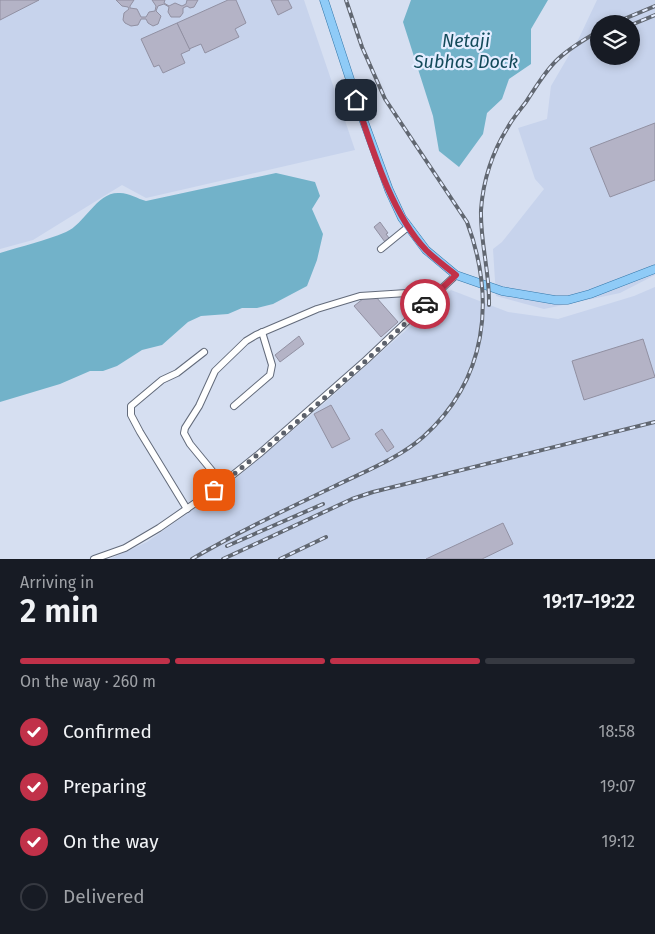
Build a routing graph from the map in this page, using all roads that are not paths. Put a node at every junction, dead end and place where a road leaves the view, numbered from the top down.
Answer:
1 (324, 0) edge
2 (408, 227) junction
3 (381, 249) dead end
4 (655, 269) edge
5 (456, 275) junction
6 (438, 291) junction
7 (262, 332) junction
8 (204, 352) dead end
9 (234, 406) dead end
10 (222, 483) junction
11 (186, 508) junction
12 (94, 559) edge

1 - 2 main road
2 - 3 street
2 - 5 main road
4 - 5 main road
5 - 6 street
6 - 7 street
6 - 10 street
7 - 9 street
7 - 10 street
8 - 11 street
10 - 11 street
11 - 12 street

